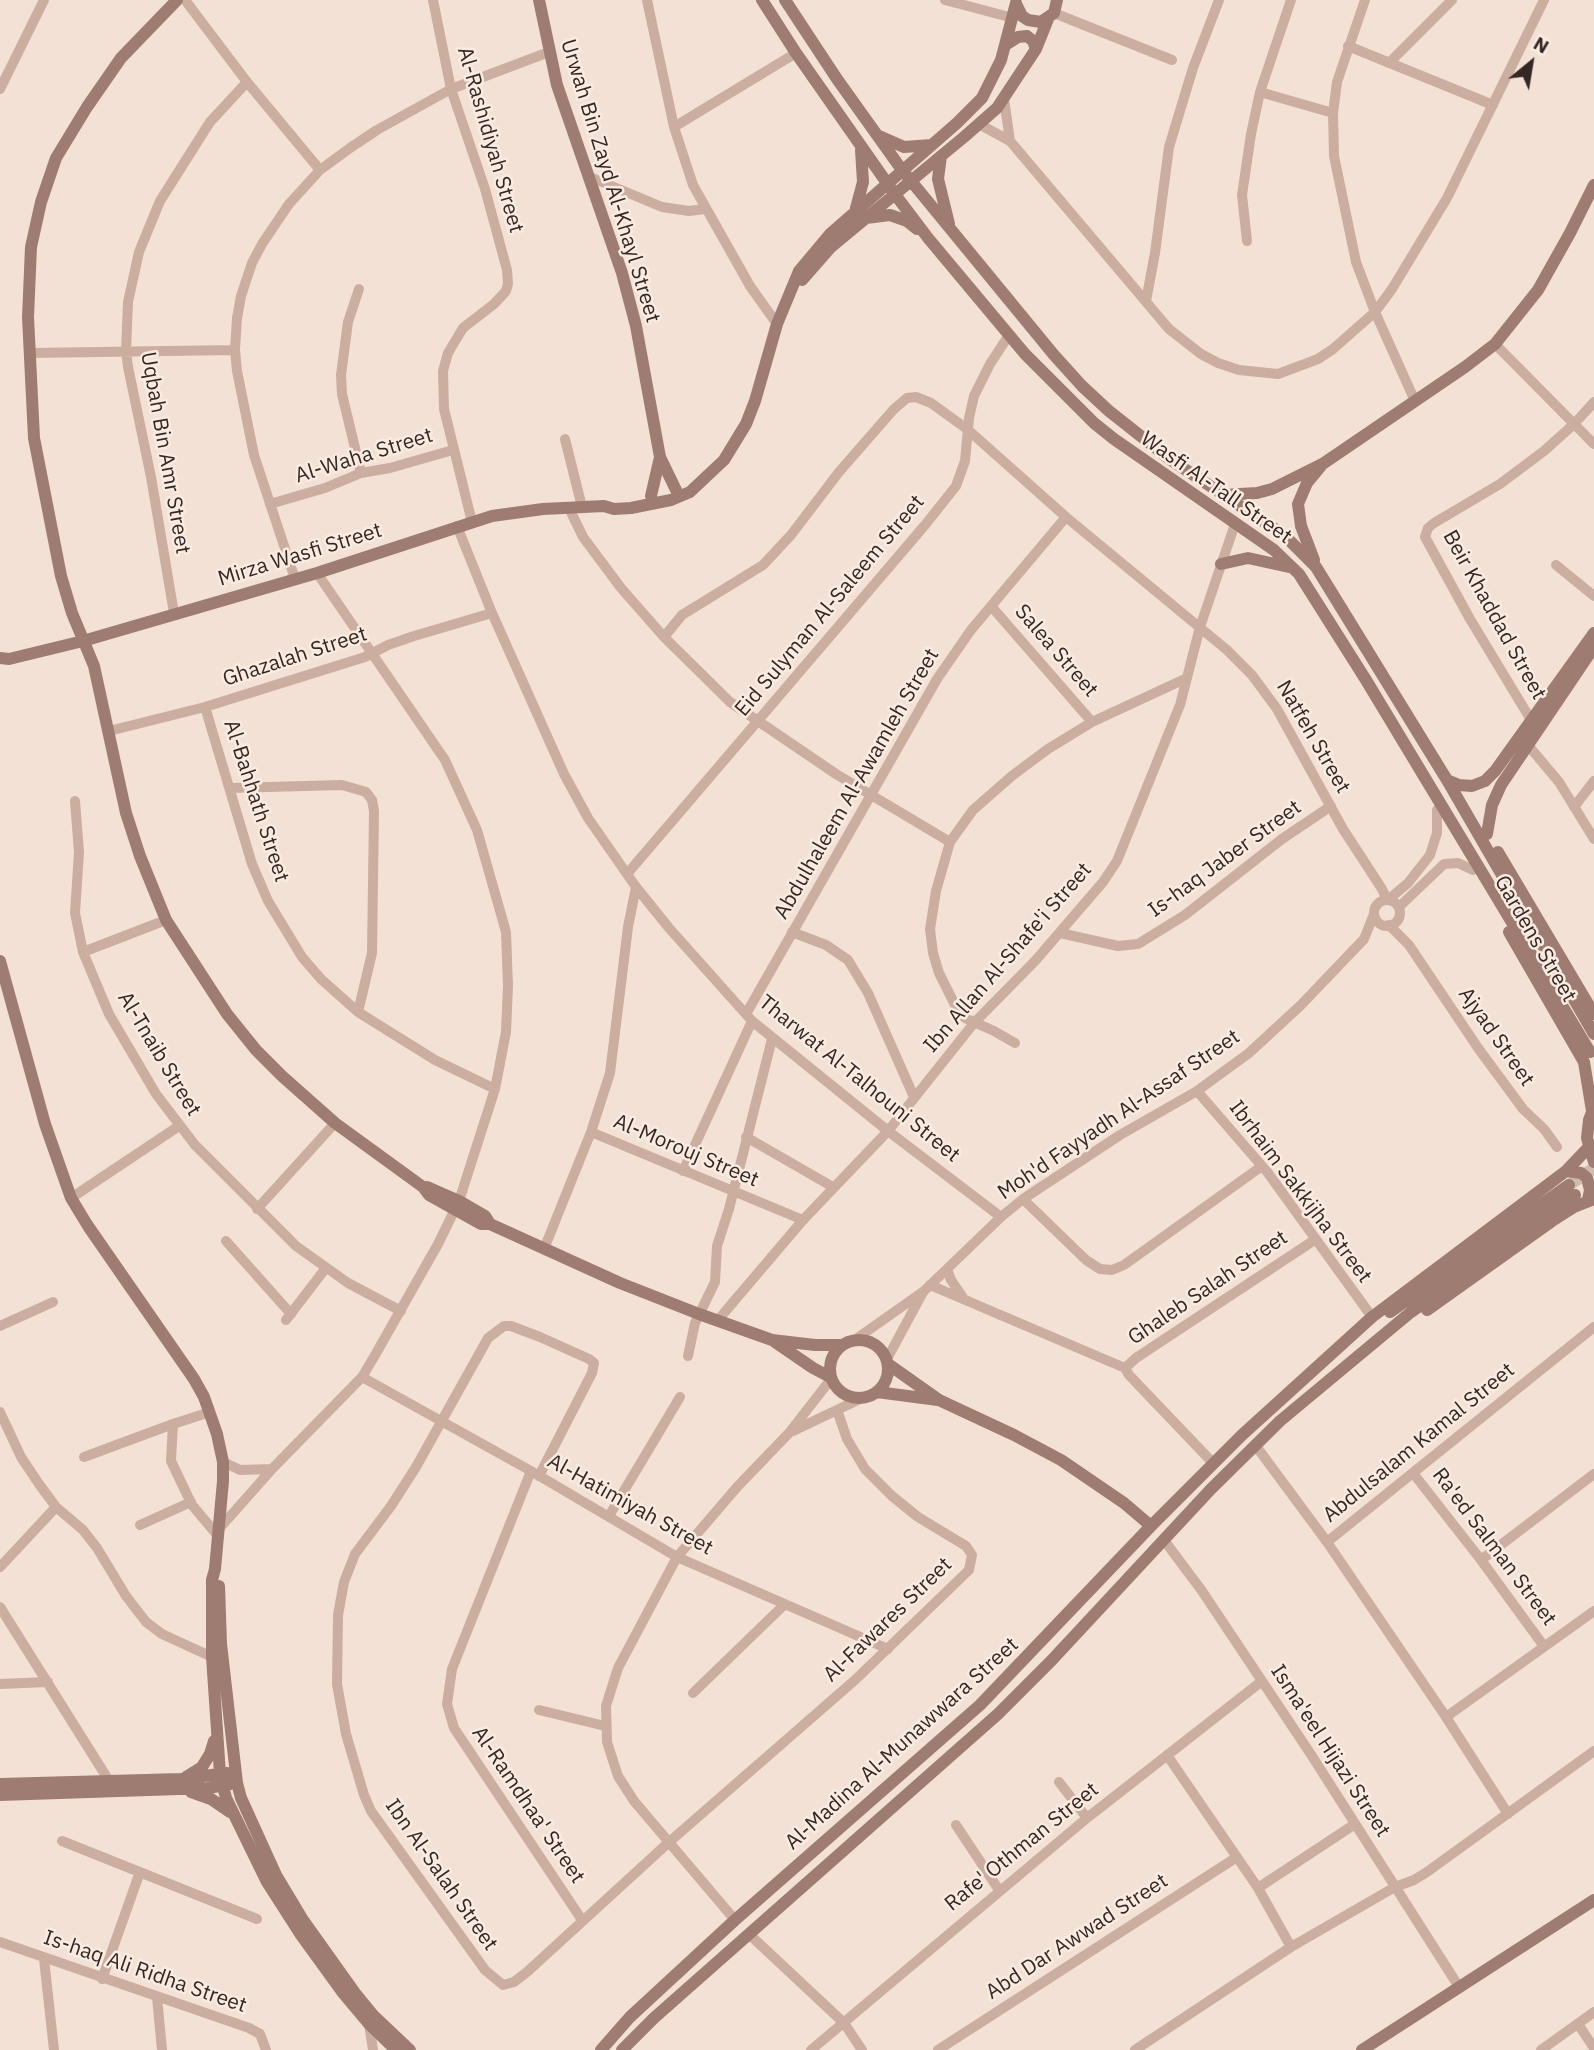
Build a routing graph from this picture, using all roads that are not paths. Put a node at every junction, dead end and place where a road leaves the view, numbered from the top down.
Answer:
1 (44, 0) edge
2 (177, 0) edge
3 (185, 0) edge
4 (433, 0) edge
5 (538, 0) edge
6 (647, 0) edge
7 (762, 0) edge
8 (785, 0) edge
9 (945, 0) edge
10 (1219, 0) edge
11 (1291, 0) edge
12 (1365, 0) edge
13 (1452, 0) edge
14 (1544, 0) edge
15 (1016, 2) edge
16 (1055, 8) edge
17 (1013, 18) junction
18 (1007, 44) junction
19 (1348, 46) junction
20 (1036, 49) junction
21 (549, 52) junction
22 (796, 53) junction
23 (1172, 60) dead end
24 (1390, 63) junction
25 (247, 82) junction
26 (0, 89) edge
27 (451, 89) junction
28 (1260, 92) junction
29 (1003, 99) junction
30 (1493, 105) junction
31 (1333, 113) junction
32 (979, 124) junction
33 (674, 127) junction
34 (875, 135) junction
35 (1010, 141) junction
36 (932, 145) junction
37 (860, 146) junction
38 (941, 156) junction
39 (320, 170) junction
40 (906, 176) junction
41 (590, 177) junction
42 (1594, 185) edge
43 (891, 188) junction
44 (705, 209) junction
45 (858, 215) junction
46 (950, 228) junction
47 (928, 238) junction
48 (1247, 241) dead end
49 (359, 289) dead end
50 (506, 291) joint
51 (1146, 301) junction
52 (1375, 312) junction
53 (776, 324) junction
54 (1009, 335) junction
55 (1495, 344) junction
56 (126, 351) junction
57 (235, 351) junction
58 (30, 353) junction
59 (1415, 401) junction
60 (1594, 402) edge
61 (1574, 425) junction
62 (967, 429) junction
63 (565, 439) dead end
64 (1594, 444) edge
65 (453, 450) junction
66 (660, 457) junction
67 (1324, 463) junction
68 (361, 473) junction
69 (697, 485) junction
70 (676, 490) junction
71 (1223, 495) junction
72 (651, 496) junction
73 (270, 504) junction
74 (604, 506) junction
75 (576, 507) junction
76 (1066, 517) junction
77 (472, 522) junction
78 (1235, 524) junction
79 (457, 526) junction
80 (1222, 564) junction
81 (1556, 565) dead end
82 (1317, 567) junction
83 (1293, 568) junction
84 (317, 573) junction
85 (295, 579) junction
86 (1594, 596) edge
87 (991, 606) junction
88 (492, 613) junction
89 (174, 614) junction
90 (1200, 627) junction
91 (1594, 633) edge
92 (664, 637) junction
93 (83, 641) junction
94 (1594, 648) edge
95 (372, 654) junction
96 (3, 661) edge
97 (1187, 678) junction
98 (205, 707) junction
99 (1531, 720) junction
100 (757, 722) junction
101 (1092, 722) junction
102 (109, 731) junction
103 (1527, 744) junction
104 (1594, 781) edge
105 (1451, 786) junction
106 (230, 788) junction
107 (1432, 791) junction
108 (870, 795) junction
109 (75, 801) dead end
110 (1331, 806) junction
111 (1574, 807) junction
112 (1437, 810) junction
113 (1487, 834) junction
114 (1594, 839) edge
115 (950, 842) junction
116 (1473, 870) junction
117 (627, 874) junction
118 (636, 887) junction
119 (1382, 905) junction
120 (1399, 911) junction
121 (166, 920) junction
122 (1388, 925) junction
123 (793, 932) junction
124 (1060, 933) junction
125 (1364, 939) junction
126 (1409, 945) junction
127 (83, 952) junction
128 (0, 961) edge
129 (358, 1012) junction
130 (1594, 1014) edge
131 (749, 1017) junction
132 (974, 1023) junction
133 (1594, 1034) edge
134 (772, 1039) junction
135 (1015, 1043) dead end
136 (1589, 1061) edge
137 (495, 1089) junction
138 (1198, 1091) junction
139 (914, 1097) junction
140 (1593, 1109) edge
141 (335, 1123) junction
142 (179, 1126) junction
143 (888, 1131) junction
144 (591, 1132) junction
145 (746, 1137) junction
146 (1557, 1147) dead end
147 (1589, 1147) junction
148 (1594, 1162) edge
149 (1262, 1166) junction
150 (683, 1171) junction
151 (1566, 1171) junction
152 (833, 1187) junction
153 (734, 1192) junction
154 (71, 1198) junction
155 (1023, 1199) junction
156 (1591, 1200) edge
157 (457, 1205) junction
158 (257, 1209) junction
159 (1001, 1217) junction
160 (803, 1220) junction
161 (1316, 1239) junction
162 (226, 1241) dead end
163 (544, 1249) junction
164 (325, 1269) junction
165 (947, 1269) junction
166 (927, 1288) junction
167 (964, 1300) junction
168 (53, 1302) dead end
169 (401, 1311) junction
170 (699, 1314) junction
171 (1372, 1317) junction
172 (718, 1320) junction
173 (0, 1326) edge
174 (1594, 1327) edge
175 (856, 1339) junction
176 (772, 1340) junction
177 (1344, 1344) junction
178 (840, 1345) junction
179 (1365, 1351) junction
180 (688, 1356) dead end
181 (589, 1359) joint
182 (887, 1362) junction
183 (1125, 1368) junction
184 (362, 1377) junction
185 (830, 1378) junction
186 (877, 1392) junction
187 (680, 1397) dead end
188 (862, 1398) junction
189 (939, 1400) junction
190 (837, 1410) junction
191 (0, 1412) edge
192 (210, 1412) junction
193 (442, 1422) junction
194 (173, 1424) junction
195 (789, 1433) junction
196 (1255, 1446) junction
197 (84, 1457) dead end
198 (223, 1462) junction
199 (1213, 1463) junction
200 (272, 1469) junction
201 (535, 1473) junction
202 (1413, 1473) junction
203 (1594, 1474) edge
204 (191, 1502) junction
205 (56, 1507) junction
206 (609, 1516) junction
207 (140, 1525) dead end
208 (1151, 1526) junction
209 (218, 1533) junction
210 (1164, 1541) junction
211 (1327, 1542) junction
212 (677, 1556) junction
213 (1481, 1560) junction
214 (0, 1567) edge
215 (215, 1569) junction
216 (785, 1604) junction
217 (0, 1607) edge
218 (1594, 1611) edge
219 (1543, 1645) junction
220 (888, 1649) junction
221 (212, 1657) junction
222 (1262, 1681) junction
223 (48, 1682) junction
224 (0, 1684) edge
225 (693, 1693) dead end
226 (539, 1710) dead end
227 (1446, 1717) junction
228 (605, 1726) junction
229 (217, 1730) junction
230 (1594, 1751) edge
231 (1167, 1755) junction
232 (236, 1777) junction
233 (221, 1780) junction
234 (1059, 1782) dead end
235 (0, 1784) edge
236 (180, 1784) junction
237 (111, 1786) junction
238 (0, 1795) edge
239 (231, 1812) junction
240 (1508, 1814) junction
241 (1087, 1818) junction
242 (1355, 1824) junction
243 (956, 1825) dead end
244 (62, 1841) dead end
245 (668, 1843) junction
246 (1237, 1857) junction
247 (140, 1872) junction
248 (1395, 1887) junction
249 (1258, 1888) junction
250 (999, 1891) junction
251 (1594, 1900) edge
252 (257, 1919) dead end
253 (582, 1920) junction
254 (735, 1920) junction
255 (750, 1934) junction
256 (0, 1942) edge
257 (1291, 1947) junction
258 (44, 1959) junction
259 (102, 1979) junction
260 (1459, 1987) junction
261 (157, 1997) junction
262 (1594, 2012) edge
263 (844, 2023) junction
264 (1578, 2024) junction
265 (369, 2025) junction
266 (1594, 2048) edge
267 (54, 2050) edge
268 (162, 2050) edge
269 (266, 2050) edge
270 (373, 2050) edge
271 (396, 2050) edge
272 (410, 2050) edge
273 (601, 2050) edge
274 (622, 2050) edge
275 (811, 2050) edge
276 (862, 2050) edge
277 (938, 2050) edge
278 (1135, 2050) edge
279 (1362, 2050) edge
280 (1541, 2050) edge

1 - 26 street
2 - 58 street
3 - 25 street
4 - 27 street, Al-Rashidiyah Street
5 - 21 street, Urwah Bin Zayd Al-Khayl Street
6 - 33 street
7 - 22 street, Wasfi Al-Tall Street
8 - 34 street, Wasfi Al-Tall Street
9 - 17 street
10 - 51 street
11 - 28 street
12 - 19 street
13 - 24 street
14 - 30 street
15 - 16 street
15 - 17 street
16 - 20 street
16 - 23 street
17 - 18 street
18 - 20 street
18 - 36 street
19 - 24 street
19 - 31 street
20 - 29 street
21 - 27 street
21 - 41 street, Urwah Bin Zayd Al-Khayl Street
22 - 33 street
22 - 37 street, Wasfi Al-Tall Street
24 - 30 street
25 - 39 street
25 - 56 street, Uqbah Bin Amr Street
27 - 39 street
27 - 50 street, Al-Rashidiyah Street
28 - 31 street
28 - 48 street
29 - 32 street
29 - 35 street
30 - 52 street
31 - 52 street
32 - 35 street
32 - 38 street
33 - 44 street
34 - 36 street
34 - 40 street, Wasfi Al-Tall Street
35 - 51 street
36 - 40 street
37 - 43 street, Wasfi Al-Tall Street
37 - 45 street
38 - 40 street
38 - 46 street
39 - 57 street
40 - 43 street, Mirza Wasfi Street
40 - 46 street, Wasfi Al-Tall Street
41 - 44 street
41 - 66 street, Urwah Bin Zayd Al-Khayl Street
42 - 55 street
43 - 45 street, Mirza Wasfi Street
43 - 47 street, Wasfi Al-Tall Street
44 - 53 street
45 - 47 street
45 - 53 street, Mirza Wasfi Street
46 - 71 street, Wasfi Al-Tall Street
47 - 54 street, Wasfi Al-Tall Street
49 - 68 street
50 - 65 street, Al-Waha Street
51 - 52 street
52 - 59 street
53 - 69 street, Mirza Wasfi Street
54 - 62 street, Eid Sulyman Al-Saleem Street
54 - 78 street, Wasfi Al-Tall Street
55 - 59 street
55 - 61 street
56 - 57 street
56 - 58 street
56 - 89 street, Uqbah Bin Amr Street
57 - 73 street
58 - 93 street
59 - 67 street
60 - 61 street, Beir Khaddad Street
61 - 64 street
61 - 99 street, Beir Khaddad Street
62 - 76 street, Natfeh Street
62 - 92 street, Natfeh Street
62 - 100 street, Eid Sulyman Al-Saleem Street
63 - 75 street
65 - 68 street, Al-Waha Street
65 - 77 street
66 - 70 street, Urwah Bin Zayd Al-Khayl Street
66 - 72 street, Urwah Bin Zayd Al-Khayl Street
67 - 71 street
67 - 82 street
68 - 73 street, Al-Waha Street
69 - 70 street, Mirza Wasfi Street
69 - 74 street, Mirza Wasfi Street
70 - 72 street, Mirza Wasfi Street
71 - 82 street, Wasfi Al-Tall Street
72 - 74 street, Mirza Wasfi Street
73 - 85 street
74 - 75 street, Mirza Wasfi Street
75 - 77 street, Mirza Wasfi Street
75 - 92 street
76 - 87 street, Abdulhaleem Al-Awamleh Street
76 - 90 street, Natfeh Street
77 - 79 street, Mirza Wasfi Street
78 - 80 street, Ibn Allan Al-Shafe'i Street
78 - 83 street, Wasfi Al-Tall Street
79 - 84 street, Mirza Wasfi Street
79 - 88 street, Tharwat Al-Talhouni Street
80 - 83 street
80 - 90 street, Ibn Allan Al-Shafe'i Street
81 - 86 street
82 - 105 street, Wasfi Al-Tall Street
83 - 107 street, Wasfi Al-Tall Street
84 - 85 street, Mirza Wasfi Street
84 - 95 street
85 - 89 street, Mirza Wasfi Street
87 - 101 street, Salea Street
87 - 108 street, Abdulhaleem Al-Awamleh Street
88 - 95 street, Ghazalah Street
88 - 117 street, Tharwat Al-Talhouni Street
89 - 93 street, Mirza Wasfi Street
90 - 97 street, Ibn Allan Al-Shafe'i Street
90 - 110 street, Natfeh Street
91 - 99 street
92 - 100 street
93 - 96 street, Mirza Wasfi Street
93 - 102 street
94 - 103 street
95 - 98 street, Ghazalah Street
95 - 137 street
97 - 101 street
97 - 124 street, Ibn Allan Al-Shafe'i Street
98 - 102 street, Ghazalah Street
98 - 106 street, Al-Bahhath Street
99 - 105 street
100 - 108 street
100 - 117 street, Eid Sulyman Al-Saleem Street
101 - 115 street
102 - 121 street
103 - 111 street
103 - 113 street
104 - 111 street
105 - 113 street, Gardens Street
105 - 133 street, Wasfi Al-Tall Street
106 - 129 street, Al-Bahhath Street
106 - 129 street
107 - 112 street, Gardens Street
107 - 136 street, Wasfi Al-Tall Street
108 - 115 street
108 - 123 street, Abdulhaleem Al-Awamleh Street
109 - 127 street, Al-Tnaib Street
110 - 119 street, Natfeh Street
110 - 124 street, Is-haq Jaber Street
111 - 114 street
112 - 116 street, Gardens Street
112 - 119 street, Moh'd Fayyadh Al-Assaf Street
113 - 130 street, Gardens Street
115 - 132 street
116 - 120 street
116 - 136 street, Gardens Street
117 - 118 street, Tharwat Al-Talhouni Street
118 - 131 street, Tharwat Al-Talhouni Street
118 - 144 street, Al-Morouj Street
119 - 120 street
119 - 122 street, Ajyad Street
119 - 125 street, Moh'd Fayyadh Al-Assaf Street
120 - 122 street, Moh'd Fayyadh Al-Assaf Street
120 - 126 street, Ajyad Street
121 - 127 street
121 - 141 street
122 - 125 street, Moh'd Fayyadh Al-Assaf Street
122 - 126 street, Ajyad Street
123 - 131 street, Abdulhaleem Al-Awamleh Street
123 - 139 street
124 - 132 street, Ibn Allan Al-Shafe'i Street
125 - 138 street, Moh'd Fayyadh Al-Assaf Street
126 - 146 street, Ajyad Street
127 - 142 street, Al-Tnaib Street
128 - 154 street
129 - 137 street, Al-Bahhath Street
131 - 134 street, Tharwat Al-Talhouni Street
131 - 150 street, Abdulhaleem Al-Awamleh Street
132 - 135 street
132 - 139 street, Ibn Allan Al-Shafe'i Street
134 - 143 street, Tharwat Al-Talhouni Street
134 - 145 street
136 - 140 street, Gardens Street
137 - 157 street
138 - 149 street, Ibrhaim Sakkijha Street
138 - 155 street, Moh'd Fayyadh Al-Assaf Street
139 - 143 street, Ibn Allan Al-Shafe'i Street
140 - 147 street, Gardens Street
141 - 157 street
141 - 158 street
142 - 154 street
142 - 158 street, Al-Tnaib Street
143 - 152 street, Ibn Allan Al-Shafe'i Street
143 - 159 street, Tharwat Al-Talhouni Street
144 - 150 street, Al-Morouj Street
144 - 163 street
145 - 152 street
145 - 153 street
147 - 148 street
147 - 151 street, Al-Madina Al-Munawwara Street
149 - 155 street
149 - 161 street, Ibrhaim Sakkijha Street
150 - 153 street, Al-Morouj Street
151 - 156 street
151 - 171 street, Al-Madina Al-Munawwara Street
152 - 160 street, Ibn Allan Al-Shafe'i Street
153 - 160 street, Al-Morouj Street
153 - 170 street
154 - 192 street
155 - 159 street, Moh'd Fayyadh Al-Assaf Street
156 - 179 street, Al-Madina Al-Munawwara Street
157 - 163 street
157 - 169 street
158 - 164 street, Al-Tnaib Street
159 - 165 street, Moh'd Fayyadh Al-Assaf Street
160 - 172 street, Ibn Allan Al-Shafe'i Street
161 - 171 street, Ibrhaim Sakkijha Street
161 - 183 street, Ghaleb Salah Street
162 - 164 street
163 - 170 street
164 - 169 street, Al-Tnaib Street
165 - 166 street, Moh'd Fayyadh Al-Assaf Street
165 - 167 street
166 - 167 street
166 - 175 street, Moh'd Fayyadh Al-Assaf Street
166 - 182 street, Moh'd Fayyadh Al-Assaf Street
167 - 183 street
168 - 173 street
169 - 184 street
170 - 172 street
170 - 180 street
171 - 177 street, Al-Madina Al-Munawwara Street
172 - 176 street
174 - 202 street, Abdulsalam Kamal Street
175 - 178 street
175 - 182 street
176 - 178 street
176 - 185 street
177 - 179 street, Al-Madina Al-Munawwara Street
177 - 199 street, Al-Madina Al-Munawwara Street
178 - 185 street
179 - 196 street, Al-Madina Al-Munawwara Street
181 - 193 street, Ibn Al-Salah Street
181 - 201 street, Al-Ramdhaa' Street
182 - 186 street
182 - 189 street
183 - 199 street, Ghaleb Salah Street
184 - 193 street, Al-Hatimiyah Street
184 - 200 street
185 - 188 street
185 - 195 street
186 - 188 street
186 - 189 street
187 - 206 street
188 - 190 street
189 - 208 street
190 - 195 street
190 - 220 street, Al-Fawares Street
191 - 205 street
192 - 194 street
192 - 198 street
193 - 201 street, Al-Hatimiyah Street
193 - 253 street, Ibn Al-Salah Street
194 - 197 street
194 - 204 street
195 - 212 street
196 - 210 street, Al-Madina Al-Munawwara Street
196 - 211 street
198 - 200 street
198 - 209 street
199 - 208 street, Al-Madina Al-Munawwara Street
200 - 209 street
201 - 206 street, Al-Hatimiyah Street
201 - 253 street, Al-Ramdhaa' Street
202 - 211 street, Abdulsalam Kamal Street
202 - 213 street, Ra'ed Salman Street
203 - 213 street
204 - 207 street
204 - 209 street
205 - 214 street
205 - 221 street
206 - 212 street, Al-Hatimiyah Street
208 - 254 street, Al-Madina Al-Munawwara Street
209 - 215 street
210 - 222 street, Isma'eel Hijazi Street
210 - 255 street, Al-Madina Al-Munawwara Street
211 - 227 street, Abdulsalam Kamal Street
212 - 216 street, Al-Hatimiyah Street
212 - 228 street
213 - 219 street, Ra'ed Salman Street
215 - 221 street
215 - 232 street
216 - 220 street, Al-Hatimiyah Street
216 - 225 street
217 - 223 street
218 - 219 street
219 - 227 street
220 - 245 street, Al-Fawares Street
221 - 229 street
222 - 231 street, Rafe' Othman Street
222 - 242 street, Isma'eel Hijazi Street
223 - 224 street
223 - 237 street
226 - 228 street
227 - 240 street, Abdulsalam Kamal Street
228 - 245 street
229 - 233 street
229 - 236 street
230 - 240 street
231 - 241 street, Rafe' Othman Street
231 - 246 street
232 - 233 street
232 - 272 street
233 - 236 street
233 - 239 street
234 - 241 street
235 - 237 street
236 - 237 street
236 - 239 street
237 - 238 street
239 - 265 street
240 - 248 street
241 - 250 street, Rafe' Othman Street
242 - 248 street, Isma'eel Hijazi Street
242 - 249 street
243 - 250 street
244 - 247 street
245 - 253 street, Ibn Al-Salah Street
245 - 254 street
246 - 249 street
246 - 277 street, Abd Dar Awwad Street
247 - 252 street
247 - 259 street
248 - 257 street
248 - 260 street, Isma'eel Hijazi Street
249 - 257 street
250 - 263 street, Rafe' Othman Street
251 - 260 street
254 - 273 street, Al-Madina Al-Munawwara Street
255 - 263 street
255 - 274 street, Al-Madina Al-Munawwara Street
256 - 258 street, Is-haq Ali Ridha Street
257 - 278 street
258 - 259 street, Is-haq Ali Ridha Street
258 - 267 street
259 - 261 street, Is-haq Ali Ridha Street
260 - 279 street
261 - 268 street
261 - 269 street, Is-haq Ali Ridha Street
262 - 264 street
263 - 275 street, Rafe' Othman Street
263 - 276 street
264 - 266 street
264 - 280 street
265 - 270 street
265 - 271 street

